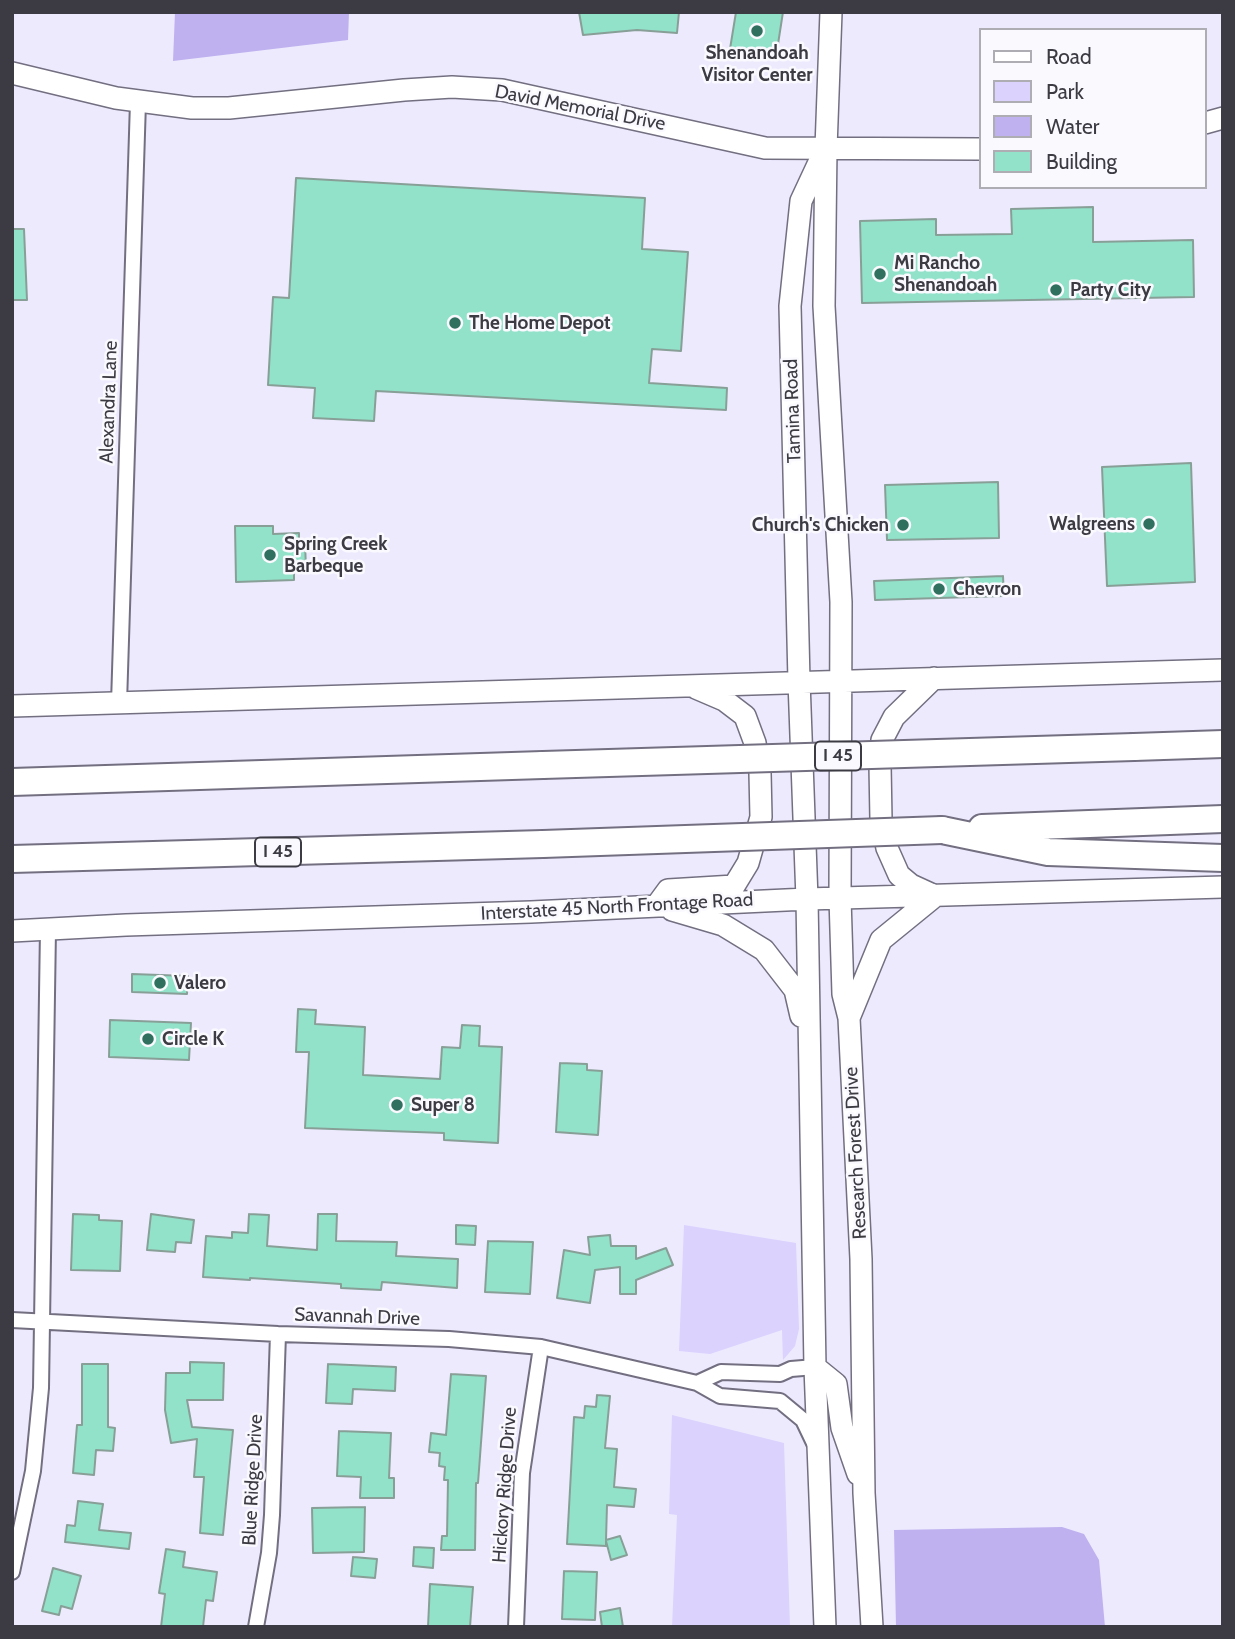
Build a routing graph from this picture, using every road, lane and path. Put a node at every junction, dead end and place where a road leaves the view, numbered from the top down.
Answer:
1 (831, 12) edge
2 (12, 73) edge
3 (138, 102) junction
4 (825, 148) junction
5 (979, 149) edge
6 (1223, 670) edge
7 (934, 678) junction
8 (841, 680) junction
9 (799, 681) junction
10 (690, 686) junction
11 (119, 703) junction
12 (12, 706) edge
13 (1223, 744) edge
14 (12, 782) edge
15 (1223, 819) edge
16 (942, 830) junction
17 (1223, 858) edge
18 (12, 859) edge
19 (1223, 887) edge
20 (935, 896) junction
21 (840, 898) junction
22 (807, 899) junction
23 (657, 905) junction
24 (48, 929) junction
25 (12, 931) edge
26 (849, 1018) junction
27 (809, 1049) junction
28 (12, 1320) edge
29 (42, 1321) junction
30 (278, 1334) junction
31 (541, 1347) junction
32 (815, 1367) junction
33 (696, 1383) junction
34 (818, 1452) junction
35 (864, 1493) junction
36 (12, 1572) edge
37 (256, 1627) edge
38 (516, 1627) edge
39 (825, 1627) edge
40 (872, 1627) edge

1 - 4 main road, Tamina Road
2 - 3 main road, David Memorial Drive
3 - 4 main road, David Memorial Drive
3 - 11 street, Alexandra Lane
4 - 5 main road, David Memorial Drive
4 - 8 main road, Tamina Road
4 - 9 main road, Tamina Road
6 - 7 main road
7 - 8 main road
7 - 20 main road
8 - 9 main road
8 - 21 main road, Research Forest Drive
9 - 10 main road
9 - 22 main road
10 - 11 main road
10 - 23 main road
11 - 12 main road
13 - 14 highway, I 45, bridge
15 - 16 highway, I 45
16 - 17 highway
16 - 18 highway, I 45, bridge
19 - 20 main road, Interstate 45 North Frontage Road
20 - 21 main road, Interstate 45 North Frontage Road
20 - 26 main road
21 - 22 main road, Interstate 45 North Frontage Road
21 - 26 main road, Research Forest Drive
22 - 23 main road, Interstate 45 North Frontage Road
22 - 27 main road
23 - 24 main road, Interstate 45 North Frontage Road
23 - 27 main road
24 - 25 main road, Interstate 45 North Frontage Road
24 - 29 street
26 - 35 main road, Research Forest Drive
27 - 32 main road
28 - 29 street, Savannah Drive
29 - 30 street, Savannah Drive
29 - 36 street
30 - 31 street, Savannah Drive
30 - 37 street, Blue Ridge Drive
31 - 33 street, Savannah Drive
31 - 38 street, Hickory Ridge Drive
32 - 33 street
32 - 34 main road
32 - 35 main road
33 - 34 street, Savannah Drive
34 - 39 main road
35 - 40 main road, Research Forest Drive

